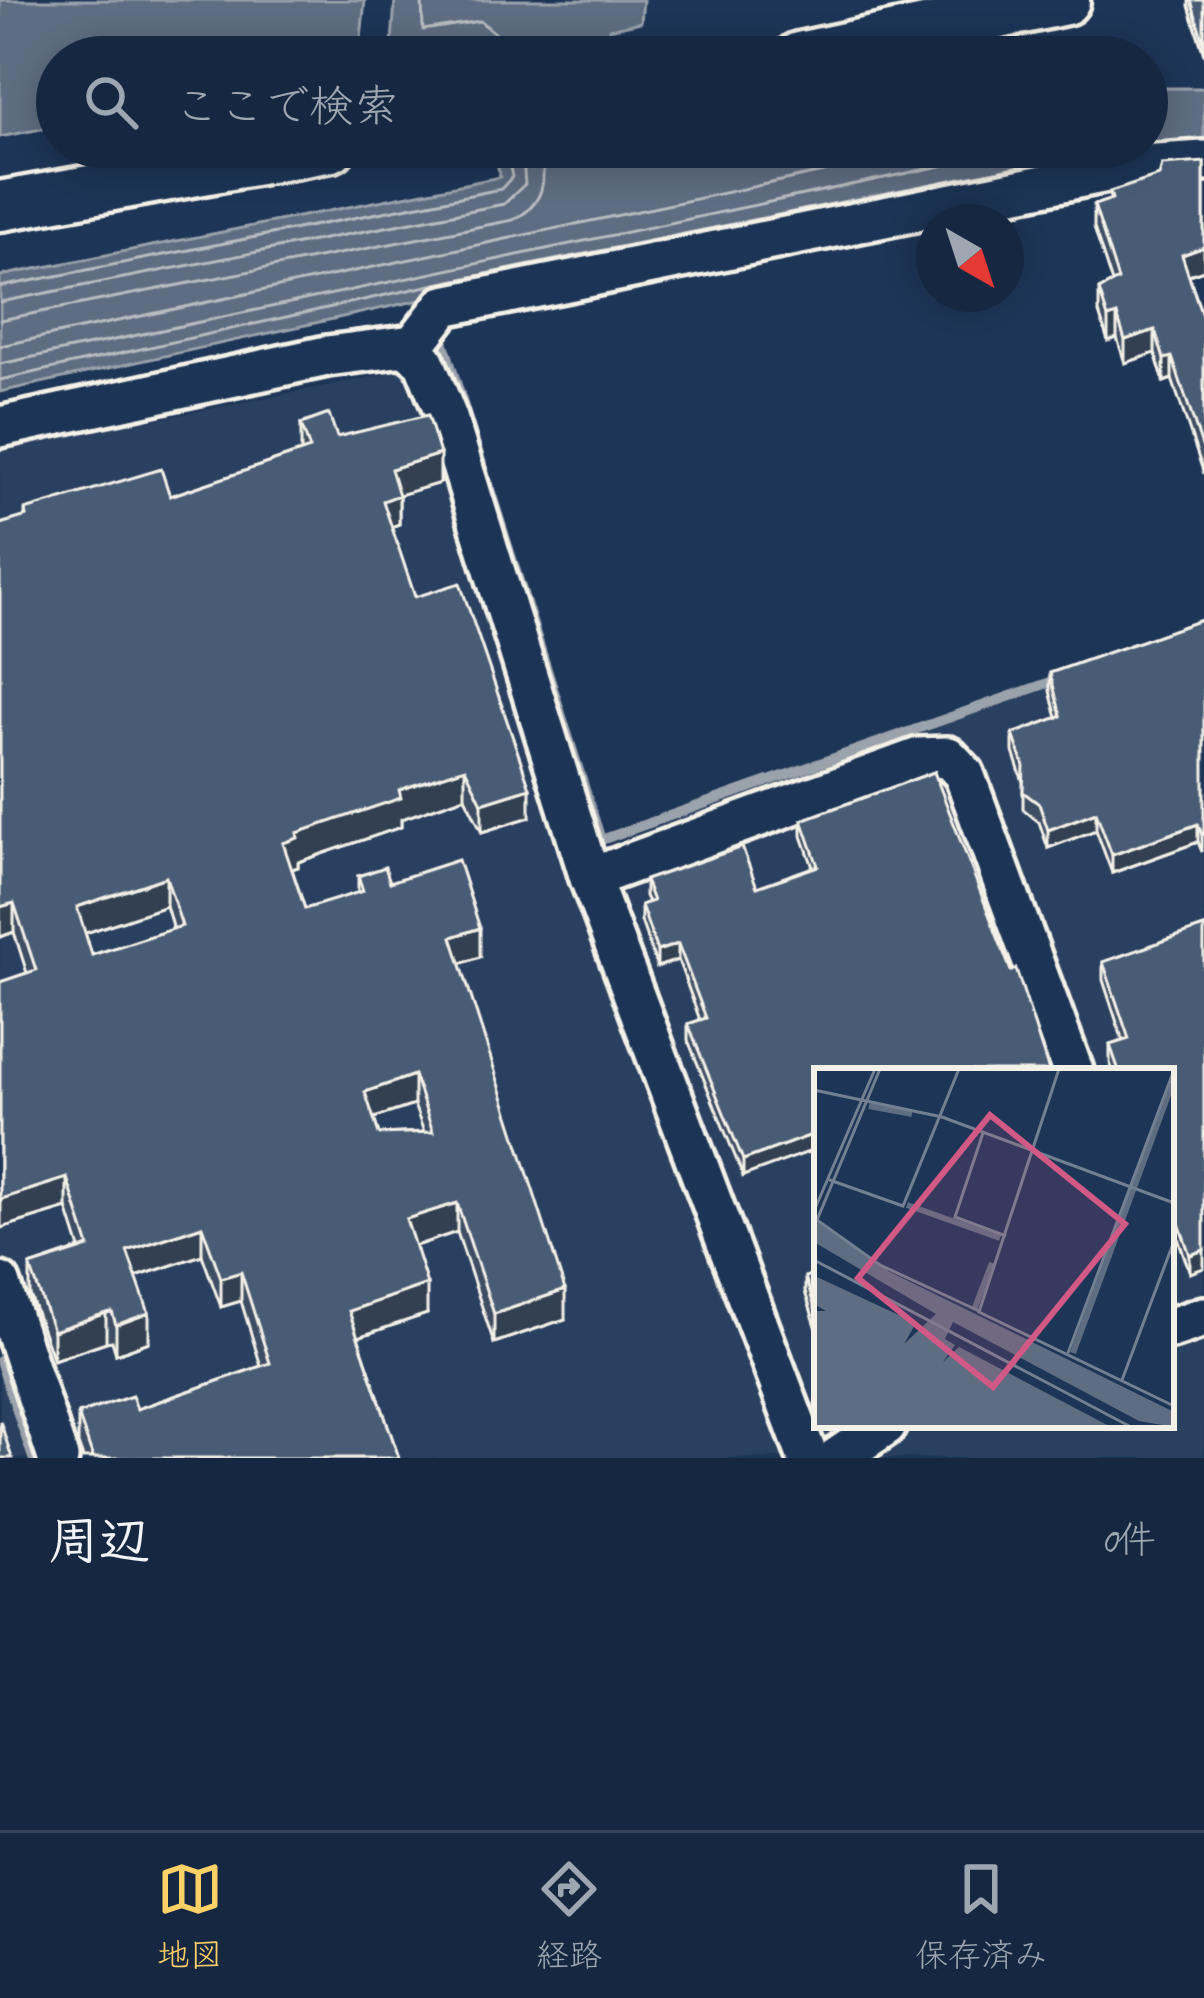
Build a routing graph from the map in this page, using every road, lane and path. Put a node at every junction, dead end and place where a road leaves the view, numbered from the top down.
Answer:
1 (1065, 0) edge
2 (897, 36) edge
3 (1204, 160) edge
4 (1168, 163) edge
5 (213, 168) edge
6 (1129, 168) edge
7 (0, 206) edge
8 (427, 328) junction
9 (0, 428) edge
10 (590, 878) junction
11 (1072, 1068) edge
12 (0, 1283) edge
13 (1204, 1317) edge
14 (1174, 1327) edge
15 (882, 1428) edge
16 (58, 1458) edge
17 (808, 1458) edge
18 (837, 1458) edge

1 - 2 main road
3 - 4 street
5 - 7 main road
6 - 8 street
8 - 9 street
8 - 10 street
10 - 11 street
10 - 17 street
12 - 16 street
13 - 14 street
15 - 18 street

